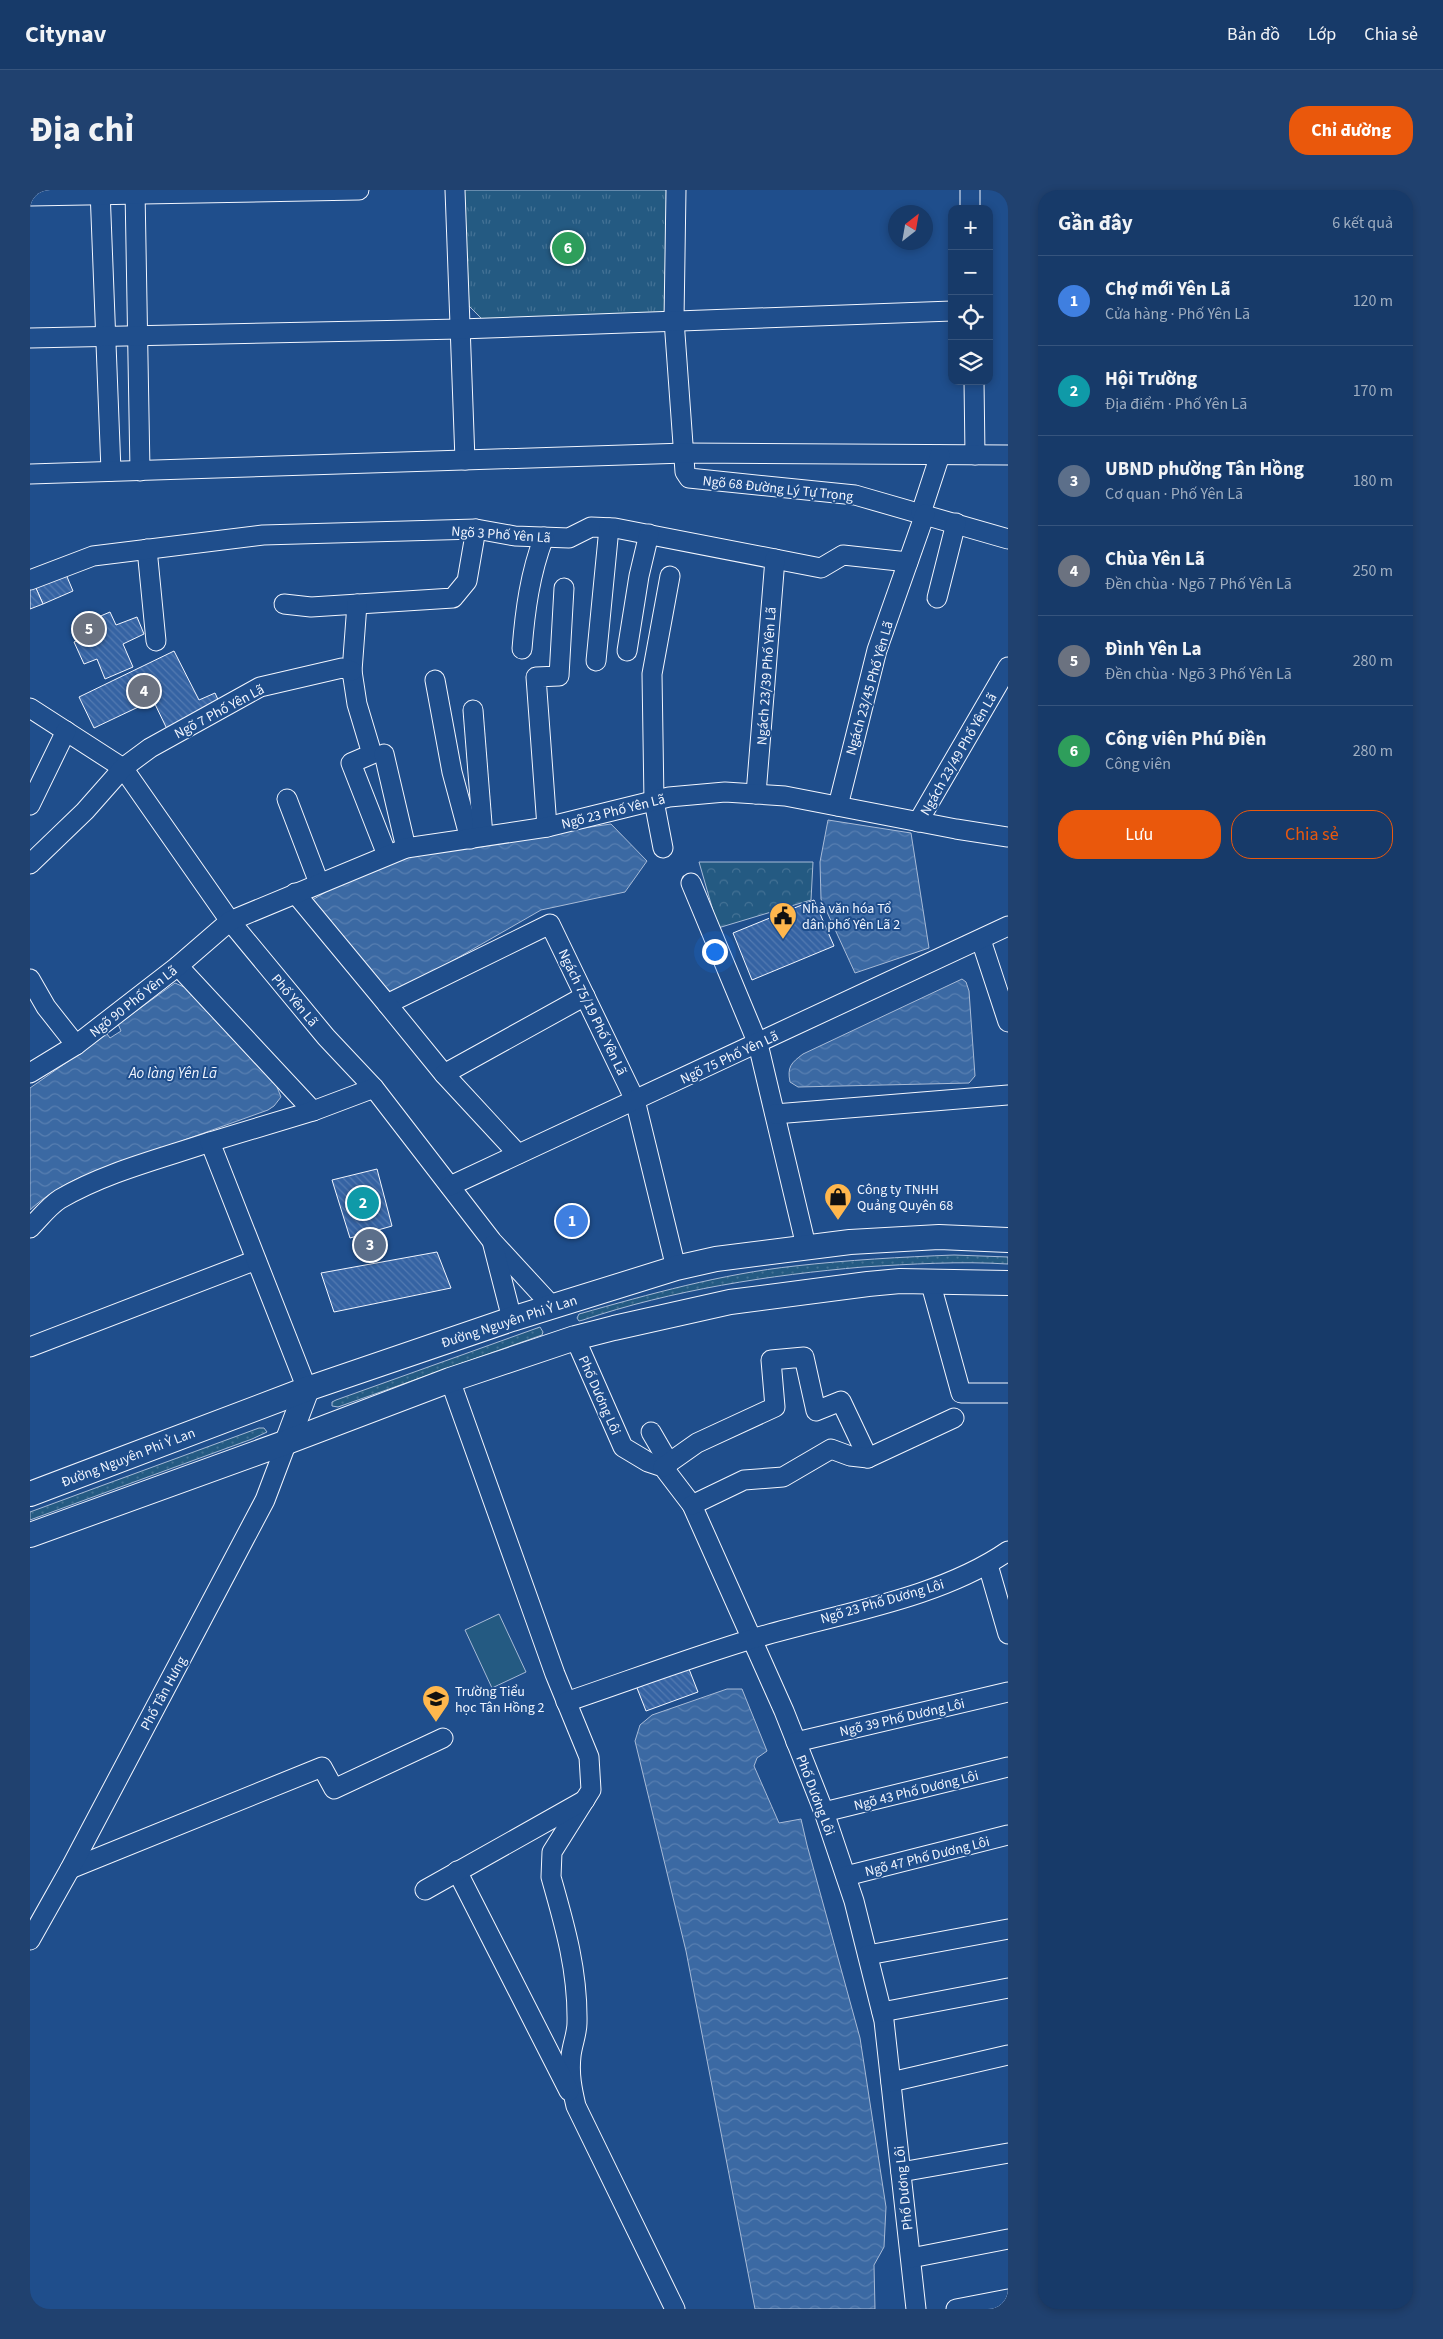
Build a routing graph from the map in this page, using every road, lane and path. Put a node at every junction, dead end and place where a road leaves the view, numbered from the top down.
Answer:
1 (359, 190) edge
2 (455, 190) edge
3 (676, 190) edge
4 (970, 190) edge
5 (100, 192) edge
6 (135, 192) edge
7 (30, 196) edge
8 (970, 205) edge
9 (948, 311) edge
10 (674, 320) junction
11 (460, 329) junction
12 (106, 336) junction
13 (138, 336) junction
14 (30, 338) edge
15 (974, 385) edge
16 (685, 453) junction
17 (940, 455) junction
18 (975, 455) junction
19 (1008, 455) edge
20 (465, 460) junction
21 (111, 471) junction
22 (140, 471) junction
23 (30, 474) edge
24 (923, 513) junction
25 (956, 523) junction
26 (609, 528) junction
27 (476, 529) junction
28 (649, 534) junction
29 (544, 537) junction
30 (1008, 540) edge
31 (147, 549) junction
32 (775, 559) junction
33 (908, 562) junction
34 (670, 576) dead end
35 (30, 580) edge
36 (564, 588) dead end
37 (937, 598) dead end
38 (284, 604) dead end
39 (357, 604) junction
40 (156, 641) dead end
41 (522, 649) dead end
42 (627, 651) dead end
43 (596, 660) dead end
44 (1008, 667) edge
45 (352, 671) junction
46 (435, 680) dead end
47 (1002, 689) edge
48 (30, 708) edge
49 (472, 710) dead end
50 (66, 731) junction
51 (384, 754) dead end
52 (124, 768) junction
53 (756, 794) junction
54 (287, 799) dead end
55 (654, 801) junction
56 (30, 805) edge
57 (838, 806) junction
58 (918, 822) junction
59 (547, 828) junction
60 (477, 837) junction
61 (1008, 837) edge
62 (406, 848) junction
63 (663, 848) dead end
64 (387, 856) junction
65 (33, 858) edge
66 (319, 884) junction
67 (691, 884) dead end
68 (295, 893) junction
69 (230, 921) junction
70 (1008, 926) edge
71 (981, 940) junction
72 (178, 966) junction
73 (30, 979) edge
74 (585, 996) junction
75 (387, 1004) junction
76 (1008, 1022) edge
77 (758, 1044) junction
78 (76, 1045) junction
79 (30, 1073) edge
80 (444, 1074) junction
81 (374, 1088) junction
82 (1008, 1095) edge
83 (636, 1100) junction
84 (313, 1111) junction
85 (775, 1114) junction
86 (210, 1142) junction
87 (518, 1154) junction
88 (450, 1186) junction
89 (30, 1228) edge
90 (1008, 1240) edge
91 (492, 1241) junction
92 (806, 1246) junction
93 (256, 1260) junction
94 (676, 1268) junction
95 (930, 1281) junction
96 (1008, 1283) edge
97 (552, 1306) junction
98 (512, 1319) junction
99 (575, 1338) junction
100 (30, 1347) edge
101 (450, 1380) junction
102 (307, 1389) junction
103 (1008, 1393) edge
104 (954, 1418) dead end
105 (651, 1432) dead end
106 (287, 1442) junction
107 (868, 1458) junction
108 (666, 1465) junction
109 (30, 1494) edge
110 (692, 1506) junction
111 (30, 1535) edge
112 (1008, 1551) edge
113 (988, 1565) junction
114 (1008, 1634) edge
115 (751, 1639) junction
116 (1008, 1692) edge
117 (566, 1702) junction
118 (443, 1738) dead end
119 (796, 1742) junction
120 (1008, 1767) edge
121 (586, 1799) junction
122 (824, 1812) junction
123 (1008, 1835) edge
124 (70, 1869) junction
125 (457, 1872) junction
126 (846, 1876) junction
127 (425, 1890) dead end
128 (1008, 1929) edge
129 (30, 1940) edge
130 (868, 1955) junction
131 (1008, 1988) edge
132 (882, 2012) junction
133 (1008, 2055) edge
134 (891, 2082) junction
135 (576, 2106) junction
136 (1008, 2153) edge
137 (901, 2172) junction
138 (1008, 2239) edge
139 (911, 2258) junction
140 (1008, 2299) edge
141 (675, 2309) edge
142 (916, 2309) edge
143 (956, 2309) edge

1 - 6 street
2 - 11 street
3 - 10 street
4 - 8 street
5 - 6 street
5 - 7 street
5 - 12 street
6 - 13 street
9 - 10 street
10 - 11 street
10 - 16 street
11 - 13 street
11 - 20 street
12 - 13 street
12 - 14 street
12 - 21 street
13 - 22 street
15 - 18 street
16 - 17 street
16 - 20 street
16 - 24 street, Ngõ 68 Đường Lý Tự Trọng
17 - 18 street
17 - 24 street, Ngách 23/45 Phố Yên Lã
18 - 19 street
20 - 22 street
21 - 22 street
21 - 23 street
24 - 25 street, Ngõ 68 Đường Lý Tự Trọng
24 - 33 street, Ngách 23/45 Phố Yên Lã
25 - 30 street, Ngõ 68 Đường Lý Tự Trọng
25 - 37 street
26 - 28 street, Ngõ 3 Phố Yên Lã
26 - 29 street, Ngõ 3 Phố Yên Lã
26 - 43 street
27 - 29 street, Ngõ 3 Phố Yên Lã
27 - 31 street, Ngõ 3 Phố Yên Lã
27 - 39 street
28 - 32 street, Ngõ 3 Phố Yên Lã
28 - 42 street
29 - 41 street
31 - 35 street, Ngõ 3 Phố Yên Lã
31 - 40 street
32 - 33 street, Ngõ 3 Phố Yên Lã
32 - 53 street, Ngách 23/39 Phố Yên Lã
33 - 57 street, Ngách 23/45 Phố Yên Lã
34 - 55 street
36 - 59 street
38 - 39 street
39 - 45 street
44 - 47 street, Ngách 23/49 Phố Yên Lã
45 - 52 street, Ngõ 7 Phố Yên Lã
45 - 64 street
46 - 60 street
47 - 58 street, Ngách 23/49 Phố Yên Lã
48 - 50 street, Phố Yên Lã
49 - 60 street
50 - 52 street, Phố Yên Lã
50 - 56 street
51 - 62 street
52 - 65 street, Ngõ 7 Phố Yên Lã
52 - 69 street, Phố Yên Lã
53 - 55 street, Ngõ 23 Phố Yên Lã
53 - 57 street, Ngõ 23 Phố Yên Lã
54 - 66 street
55 - 59 street, Ngõ 23 Phố Yên Lã
55 - 63 street
57 - 58 street, Ngõ 23 Phố Yên Lã
58 - 61 street, Ngõ 23 Phố Yên Lã
59 - 60 street, Ngõ 23 Phố Yên Lã
60 - 62 street, Ngõ 23 Phố Yên Lã
62 - 64 street, Ngõ 23 Phố Yên Lã
64 - 66 street, Ngõ 23 Phố Yên Lã
66 - 68 street, Ngõ 23 Phố Yên Lã
67 - 77 street
68 - 69 street, Ngõ 23 Phố Yên Lã
68 - 75 street
69 - 72 street, Ngõ 90 Phố Yên Lã
69 - 81 street, Phố Yên Lã
70 - 71 street, Ngõ 75 Phố Yên Lã
71 - 76 street
71 - 77 street, Ngõ 75 Phố Yên Lã
72 - 78 street, Ngõ 90 Phố Yên Lã
72 - 84 street
73 - 78 street
74 - 75 street, Ngách 75/19 Phố Yên Lã
74 - 80 street
74 - 83 street, Ngách 75/19 Phố Yên Lã
75 - 80 street
77 - 83 street, Ngõ 75 Phố Yên Lã
77 - 85 street
78 - 79 street, Ngõ 90 Phố Yên Lã
80 - 87 street
81 - 84 street
81 - 88 street, Phố Yên Lã
82 - 85 street
83 - 87 street, Ngõ 75 Phố Yên Lã
83 - 94 street, Ngách 75/19 Phố Yên Lã
84 - 86 street
85 - 92 street
86 - 89 street
86 - 93 street
87 - 88 street, Ngõ 75 Phố Yên Lã
88 - 91 street, Phố Yên Lã
90 - 92 main road, Đường Nguyên Phi Ỷ Lan
91 - 97 street, Phố Yên Lã
91 - 98 street
92 - 94 main road, Đường Nguyên Phi Ỷ Lan
93 - 100 street
93 - 102 street
94 - 97 main road, Đường Nguyên Phi Ỷ Lan
95 - 96 main road
95 - 99 main road
95 - 103 street
97 - 98 main road, Đường Nguyên Phi Ỷ Lan
97 - 99 main road
98 - 102 main road, Đường Nguyên Phi Ỷ Lan
99 - 101 main road
99 - 108 street, Phố Dương Lôi
101 - 106 main road
101 - 117 street
102 - 106 main road
102 - 109 main road, Đường Nguyên Phi Ỷ Lan
104 - 107 street
105 - 108 street
106 - 111 main road
106 - 124 street, Phố Tân Hưng
107 - 108 street
107 - 110 street
108 - 110 street, Phố Dương Lôi
110 - 115 street, Phố Dương Lôi
112 - 113 street, Ngõ 23 Phố Dương Lôi
113 - 114 street
113 - 115 street, Ngõ 23 Phố Dương Lôi
115 - 117 street, Ngõ 23 Phố Dương Lôi
115 - 119 street, Phố Dương Lôi
116 - 119 street, Ngõ 39 Phố Dương Lôi
117 - 121 street
118 - 124 street
119 - 122 street, Phố Dương Lôi
120 - 122 street, Ngõ 43 Phố Dương Lôi
121 - 125 street
121 - 135 street
122 - 126 street, Phố Dương Lôi
123 - 126 street, Ngõ 47 Phố Dương Lôi
124 - 129 street, Phố Tân Hưng
125 - 127 street
125 - 135 street
126 - 130 street, Phố Dương Lôi
128 - 130 street
130 - 132 street, Phố Dương Lôi
131 - 132 street
132 - 134 street, Phố Dương Lôi
133 - 134 street
134 - 137 street, Phố Dương Lôi
135 - 141 street
136 - 137 street
137 - 139 street, Phố Dương Lôi
138 - 139 street
139 - 142 street, Phố Dương Lôi
140 - 143 street

